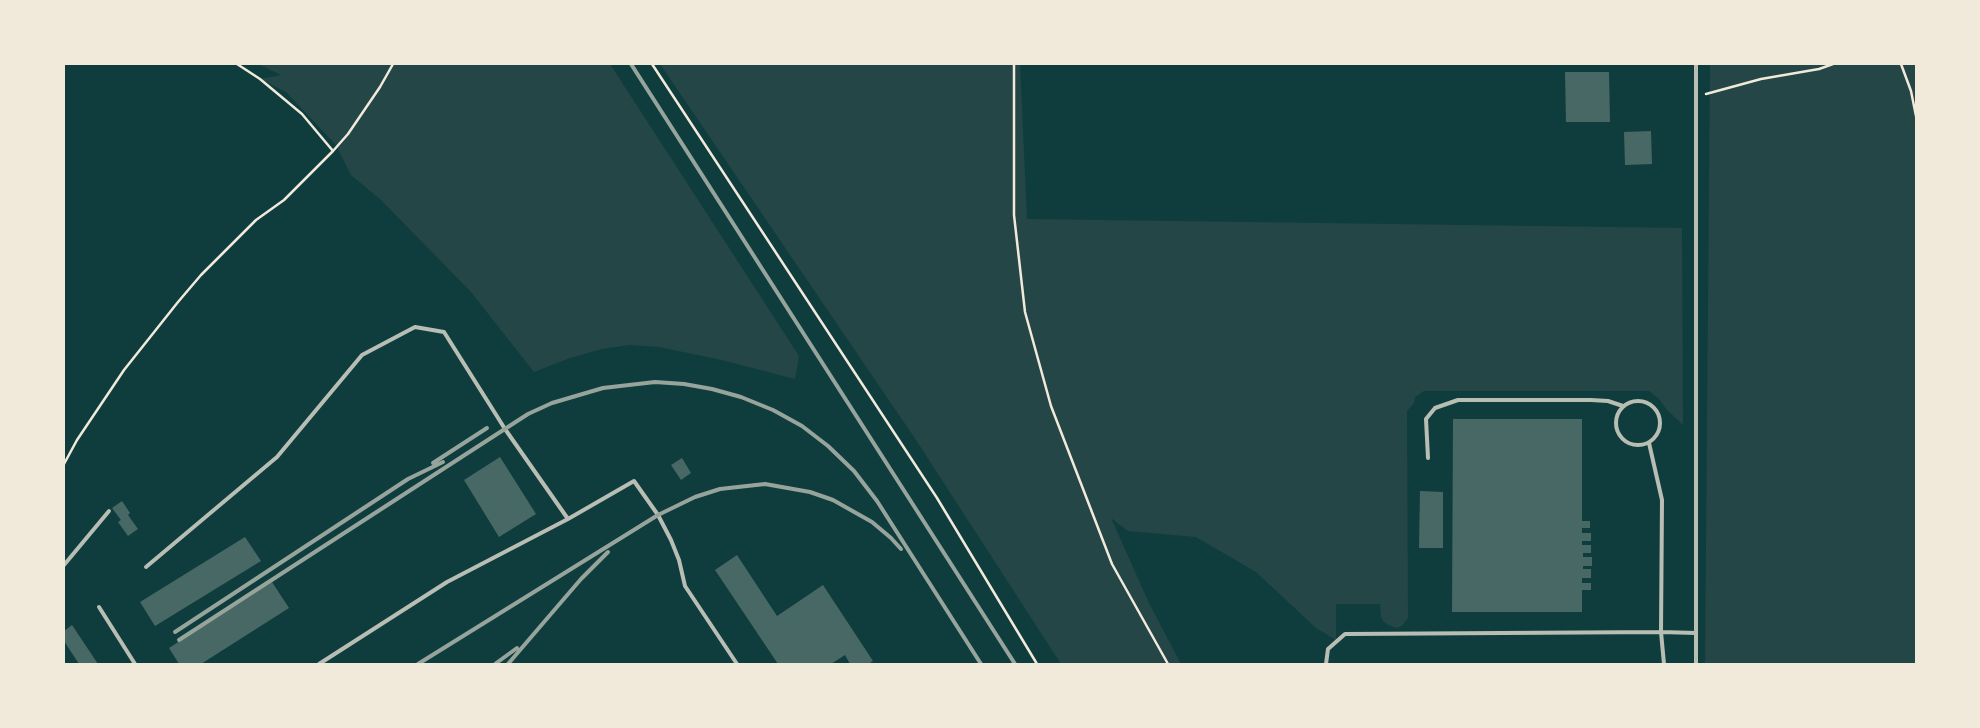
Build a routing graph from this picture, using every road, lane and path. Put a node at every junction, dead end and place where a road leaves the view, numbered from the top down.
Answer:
1 (236, 64) edge
2 (393, 64) edge
3 (652, 64) edge
4 (1014, 64) edge
5 (1696, 64) edge
6 (1833, 64) edge
7 (1901, 64) edge
8 (1696, 96) junction
9 (1916, 116) edge
10 (333, 151) junction
11 (1623, 406) junction
12 (1649, 443) junction
13 (1428, 458) dead end
14 (64, 464) edge
15 (109, 511) dead end
16 (568, 519) junction
17 (64, 565) edge
18 (146, 567) dead end
19 (98, 607) dead end
20 (1661, 632) junction
21 (1696, 633) junction
22 (135, 664) edge
23 (320, 664) edge
24 (737, 664) edge
25 (1037, 664) edge
26 (1168, 664) edge
27 (1326, 664) edge
28 (1664, 664) edge
29 (1696, 664) edge

1 - 10 path
2 - 10 path
3 - 25 path
4 - 26 path
5 - 8 lane
6 - 8 path
7 - 9 path
8 - 21 lane
10 - 14 path
11 - 12 lane
11 - 12 lane
11 - 13 lane
12 - 20 lane
15 - 17 lane
16 - 18 lane
16 - 23 lane
16 - 24 lane
19 - 22 lane
20 - 21 lane
20 - 27 lane
20 - 28 lane
21 - 29 lane

